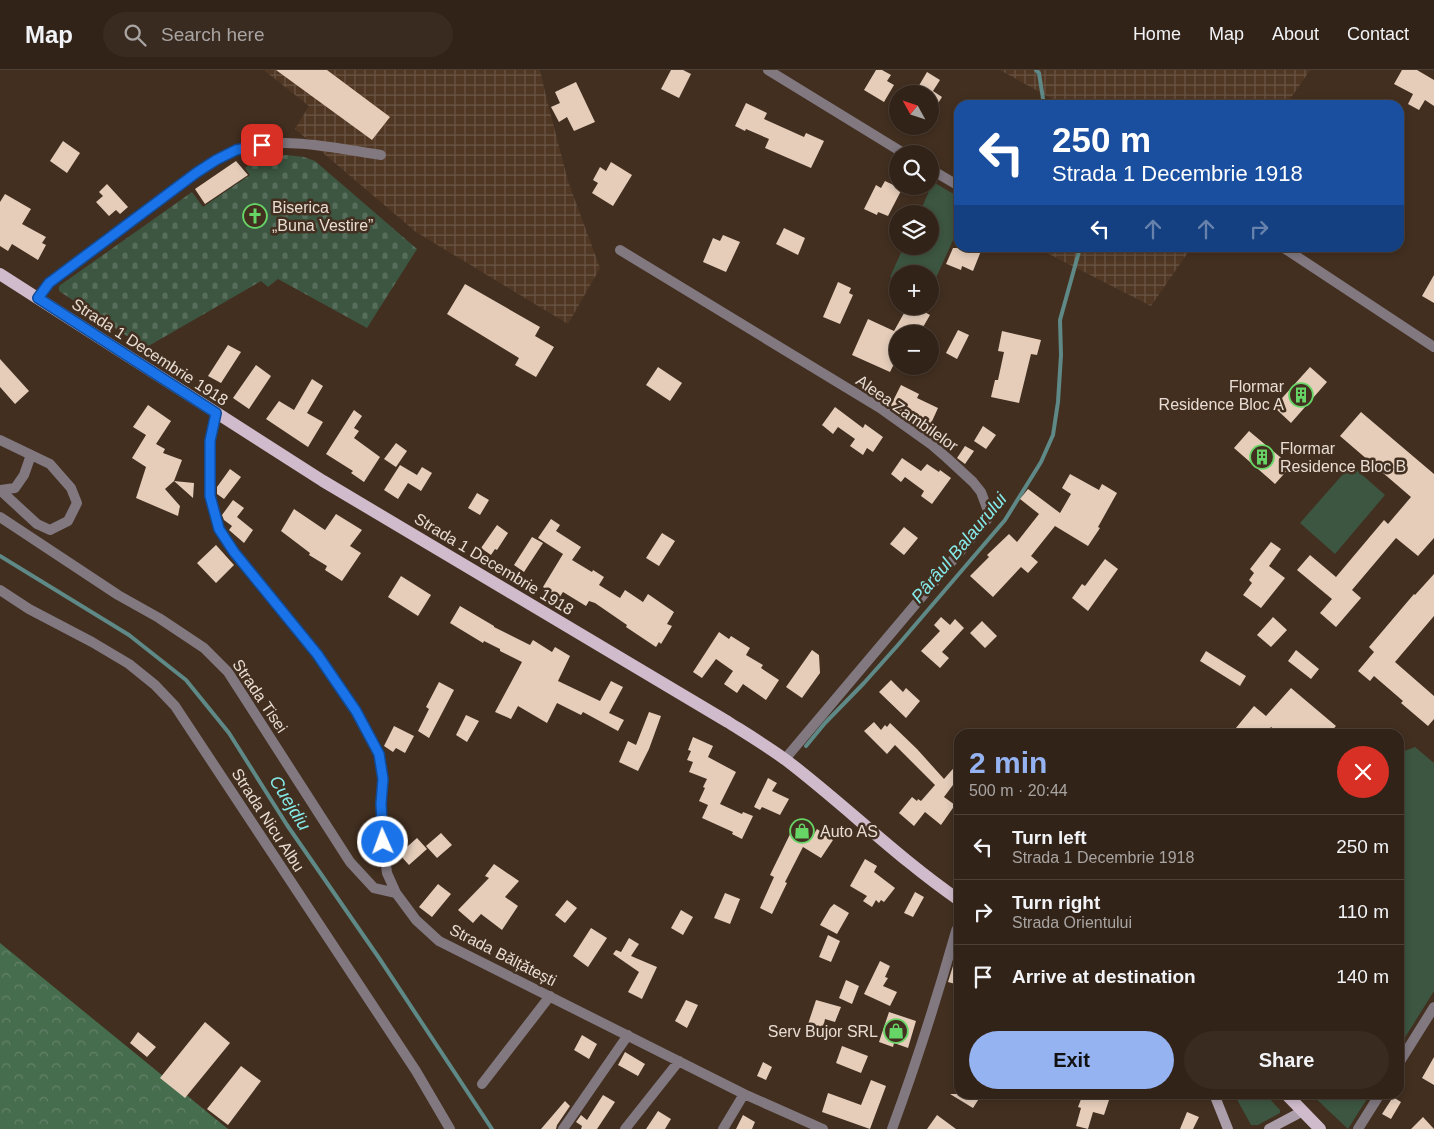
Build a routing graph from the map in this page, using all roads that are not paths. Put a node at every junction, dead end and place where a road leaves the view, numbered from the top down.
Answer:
1 (768, 70) edge
2 (890, 145) edge
3 (381, 155) dead end
4 (939, 174) edge
5 (954, 183) edge
6 (620, 250) dead end
7 (1290, 252) edge
8 (0, 274) edge
9 (38, 298) junction
10 (1434, 347) edge
11 (216, 413) junction
12 (0, 440) edge
13 (31, 455) junction
14 (0, 490) edge
15 (0, 517) edge
16 (0, 590) edge
17 (785, 759) junction
18 (396, 893) junction
19 (954, 896) edge
20 (954, 938) edge
21 (550, 996) junction
22 (1434, 1007) edge
23 (628, 1035) junction
24 (1404, 1055) edge
25 (679, 1061) junction
26 (482, 1084) dead end
27 (744, 1094) junction
28 (1216, 1099) edge
29 (1291, 1099) edge
30 (1377, 1099) edge
31 (1303, 1111) junction
32 (450, 1129) edge
33 (563, 1129) edge
34 (625, 1129) edge
35 (723, 1129) edge
36 (823, 1129) edge
37 (892, 1129) edge
38 (1228, 1129) edge
39 (1269, 1129) edge
40 (1320, 1129) edge
41 (1358, 1129) edge

1 - 2 street
3 - 9 street
4 - 5 street
6 - 17 street, Aleea Zambilelor
7 - 10 street
8 - 9 main road, Strada 1 Decembrie 1918
9 - 11 main road, Strada 1 Decembrie 1918
11 - 17 main road, Strada 1 Decembrie 1918
11 - 18 street, Strada Bălțătești
12 - 13 street
13 - 14 street
13 - 14 street
15 - 18 street, Strada Tisei
16 - 32 street, Strada Nicu Albu
17 - 19 main road, Strada 1 Decembrie 1918
18 - 21 street, Strada Bălțătești
20 - 37 street
21 - 23 street, Strada Bălțătești
21 - 26 street
22 - 24 street
23 - 25 street, Strada Bălțătești
23 - 33 street
25 - 27 street, Strada Bălțătești
25 - 34 street
27 - 35 street
27 - 36 street, Strada Bălțătești
28 - 38 street
29 - 31 main road
30 - 41 street
31 - 39 street
31 - 40 main road

